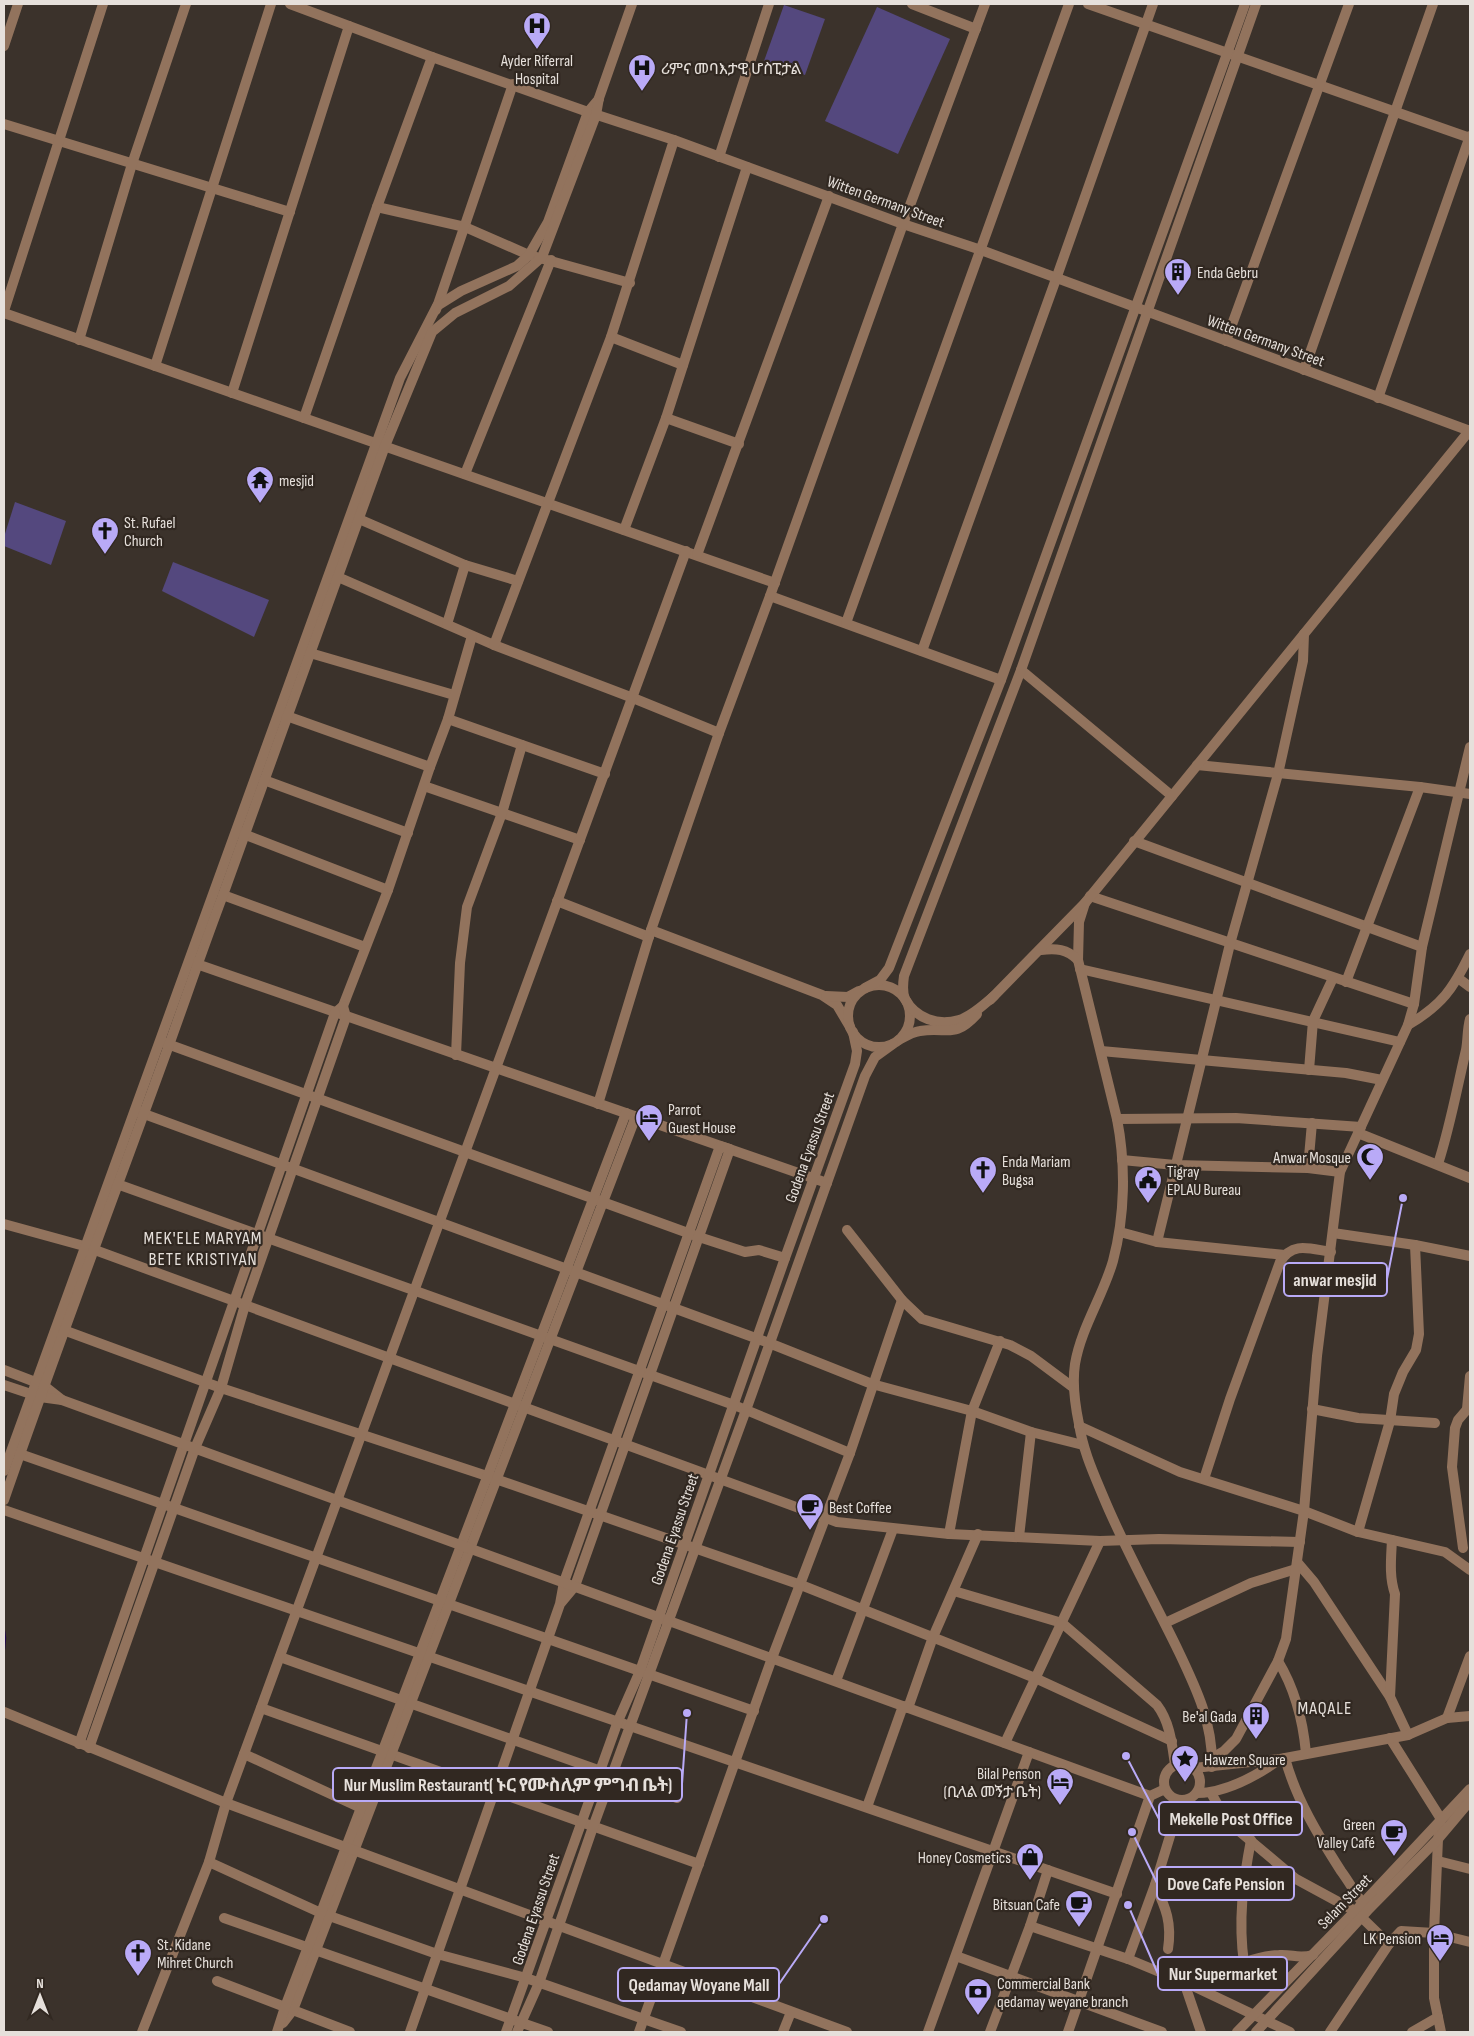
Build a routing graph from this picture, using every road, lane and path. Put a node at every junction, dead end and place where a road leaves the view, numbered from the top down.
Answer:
1 (18, 4) edge
2 (103, 4) edge
3 (186, 4) edge
4 (272, 4) edge
5 (290, 4) edge
6 (632, 4) edge
7 (769, 4) edge
8 (912, 4) edge
9 (985, 4) edge
10 (1069, 4) edge
11 (1088, 4) edge
12 (1153, 4) edge
13 (1245, 4) edge
14 (1256, 4) edge
15 (1349, 4) edge
16 (1433, 4) edge
17 (1145, 24) junction
18 (349, 26) junction
19 (976, 29) junction
20 (4, 46) edge
21 (1227, 53) junction
22 (1238, 56) junction
23 (432, 57) junction
24 (513, 84) junction
25 (1319, 85) junction
26 (1394, 112) junction
27 (592, 114) junction
28 (4, 124) edge
29 (1470, 138) edge
30 (674, 140) junction
31 (57, 142) junction
32 (719, 157) junction
33 (132, 164) junction
34 (747, 167) junction
35 (212, 187) junction
36 (829, 196) junction
37 (377, 207) junction
38 (290, 212) junction
39 (903, 224) junction
40 (464, 227) junction
41 (981, 250) junction
42 (529, 255) junction
43 (546, 259) junction
44 (1056, 279) junction
45 (630, 283) junction
46 (437, 306) junction
47 (1135, 307) junction
48 (4, 312) edge
49 (1147, 313) junction
50 (432, 332) junction
51 (611, 338) junction
52 (80, 340) junction
53 (1226, 341) junction
54 (683, 365) junction
55 (154, 366) junction
56 (1304, 370) junction
57 (232, 393) junction
58 (1378, 398) junction
59 (304, 418) junction
60 (666, 418) junction
61 (1470, 430) edge
62 (739, 444) junction
63 (381, 445) junction
64 (465, 474) junction
65 (1066, 500) junction
66 (548, 503) junction
67 (1079, 506) junction
68 (355, 517) junction
69 (624, 530) junction
70 (686, 551) junction
71 (696, 555) junction
72 (465, 564) junction
73 (334, 576) junction
74 (518, 581) junction
75 (775, 583) junction
76 (770, 596) junction
77 (846, 623) junction
78 (447, 624) junction
79 (1304, 634) junction
80 (472, 636) junction
81 (494, 645) junction
82 (922, 651) junction
83 (310, 653) junction
84 (1021, 670) junction
85 (1001, 680) junction
86 (454, 695) junction
87 (633, 698) junction
88 (282, 714) junction
89 (448, 720) junction
90 (719, 733) junction
91 (522, 745) junction
92 (1470, 747) edge
93 (1197, 765) junction
94 (430, 767) junction
95 (605, 774) junction
96 (1278, 774) junction
97 (264, 780) junction
98 (424, 786) junction
99 (1420, 787) junction
100 (1465, 794) edge
101 (1172, 796) junction
102 (502, 813) junction
103 (948, 813) junction
104 (963, 819) junction
105 (240, 833) junction
106 (408, 833) junction
107 (580, 840) junction
108 (1134, 841) junction
109 (1248, 883) junction
110 (388, 890) junction
111 (224, 895) junction
112 (1088, 899) junction
113 (557, 901) junction
114 (1366, 926) junction
115 (650, 933) junction
116 (1230, 944) junction
117 (365, 947) junction
118 (1422, 947) junction
119 (1041, 950) junction
120 (1470, 954) edge
121 (193, 964) junction
122 (1079, 965) junction
123 (1333, 978) junction
124 (1458, 978) junction
125 (1346, 982) junction
126 (1470, 988) edge
127 (862, 990) junction
128 (822, 995) junction
129 (994, 996) junction
130 (906, 999) junction
131 (1218, 1000) junction
132 (1414, 1004) junction
133 (339, 1009) junction
134 (346, 1017) junction
135 (1470, 1020) edge
136 (1313, 1021) junction
137 (1408, 1025) junction
138 (851, 1030) junction
139 (896, 1042) junction
140 (1400, 1042) junction
141 (165, 1043) junction
142 (1101, 1051) junction
143 (456, 1055) junction
144 (1202, 1060) junction
145 (496, 1068) junction
146 (1309, 1070) junction
147 (1382, 1080) junction
148 (306, 1095) junction
149 (317, 1099) junction
150 (598, 1104) junction
151 (139, 1112) junction
152 (626, 1113) junction
153 (636, 1116) junction
154 (1187, 1118) junction
155 (1117, 1119) junction
156 (1312, 1123) junction
157 (1360, 1130) junction
158 (725, 1148) junction
159 (465, 1152) junction
160 (1122, 1160) junction
161 (1438, 1164) junction
162 (282, 1165) junction
163 (1175, 1165) junction
164 (1308, 1168) junction
165 (293, 1169) junction
166 (1340, 1172) junction
167 (814, 1178) junction
168 (1470, 1178) edge
169 (827, 1183) junction
170 (117, 1184) junction
171 (593, 1198) junction
172 (604, 1202) junction
173 (439, 1223) junction
174 (4, 1224) edge
175 (847, 1230) dead end
176 (1120, 1232) junction
177 (1333, 1233) junction
178 (258, 1234) junction
179 (694, 1235) junction
180 (268, 1238) junction
181 (1157, 1242) junction
182 (1415, 1245) junction
183 (89, 1247) junction
184 (1331, 1252) junction
185 (1285, 1254) junction
186 (1470, 1256) edge
187 (785, 1258) junction
188 (571, 1271) junction
189 (414, 1291) junction
190 (902, 1300) junction
191 (234, 1301) junction
192 (245, 1305) junction
193 (663, 1305) junction
194 (674, 1308) junction
195 (60, 1329) junction
196 (546, 1338) junction
197 (758, 1339) junction
198 (1000, 1341) junction
199 (769, 1343) junction
200 (390, 1358) junction
201 (4, 1370) edge
202 (639, 1372) junction
203 (650, 1375) junction
204 (1470, 1376) edge
205 (206, 1382) junction
206 (39, 1384) junction
207 (872, 1384) junction
208 (4, 1385) edge
209 (221, 1388) junction
210 (1074, 1388) junction
211 (35, 1396) junction
212 (62, 1400) junction
213 (734, 1405) junction
214 (520, 1406) junction
215 (1469, 1408) edge
216 (1312, 1409) junction
217 (746, 1410) junction
218 (972, 1411) junction
219 (1390, 1421) junction
220 (1435, 1423) dead end
221 (1079, 1426) junction
222 (1031, 1432) junction
223 (362, 1434) junction
224 (614, 1441) junction
225 (184, 1444) junction
226 (625, 1445) junction
227 (1083, 1445) junction
228 (195, 1448) junction
229 (850, 1453) junction
230 (20, 1454) junction
231 (4, 1471) edge
232 (709, 1476) junction
233 (492, 1478) junction
234 (1204, 1479) junction
235 (720, 1480) junction
236 (4, 1500) edge
237 (338, 1500) junction
238 (163, 1504) junction
239 (173, 1508) junction
240 (4, 1510) edge
241 (589, 1511) junction
242 (1304, 1511) junction
243 (600, 1515) junction
244 (825, 1518) junction
245 (892, 1529) junction
246 (1358, 1532) junction
247 (949, 1534) junction
248 (978, 1534) junction
249 (1019, 1537) junction
250 (1392, 1540) junction
251 (1100, 1541) junction
252 (1122, 1542) junction
253 (1300, 1542) junction
254 (685, 1544) junction
255 (466, 1547) junction
256 (695, 1547) junction
257 (1463, 1548) dead end
258 (144, 1558) junction
259 (317, 1558) junction
260 (154, 1562) junction
261 (1297, 1565) junction
262 (1470, 1570) edge
263 (564, 1582) junction
264 (801, 1584) junction
265 (575, 1586) junction
266 (954, 1591) junction
267 (444, 1603) junction
268 (560, 1604) junction
269 (863, 1609) junction
270 (297, 1611) junction
271 (664, 1619) junction
272 (1062, 1623) junction
273 (1165, 1623) junction
274 (933, 1637) junction
275 (548, 1639) junction
276 (424, 1655) junction
277 (1470, 1656) edge
278 (280, 1657) junction
279 (772, 1658) junction
280 (1278, 1661) junction
281 (645, 1673) junction
282 (1035, 1678) junction
283 (836, 1681) junction
284 (528, 1691) junction
285 (1390, 1697) junction
286 (406, 1702) junction
287 (906, 1707) junction
288 (261, 1708) junction
289 (754, 1711) junction
290 (4, 1712) edge
291 (1470, 1716) edge
292 (1447, 1718) junction
293 (618, 1721) junction
294 (631, 1726) junction
295 (1408, 1735) junction
296 (1390, 1738) junction
297 (512, 1739) junction
298 (1172, 1741) junction
299 (1005, 1743) junction
300 (79, 1744) junction
301 (89, 1748) junction
302 (1029, 1752) junction
303 (387, 1753) junction
304 (1306, 1753) junction
305 (244, 1754) junction
306 (1282, 1759) junction
307 (735, 1762) junction
308 (1212, 1762) junction
309 (1175, 1765) junction
310 (1194, 1768) junction
311 (600, 1770) junction
312 (613, 1775) junction
313 (1470, 1788) edge
314 (1165, 1789) junction
315 (494, 1791) junction
316 (1197, 1792) junction
317 (1211, 1792) junction
318 (1150, 1796) junction
319 (677, 1798) dead end
320 (1181, 1800) junction
321 (1470, 1801) edge
322 (226, 1803) junction
323 (867, 1807) junction
324 (361, 1808) junction
325 (1446, 1821) junction
326 (580, 1822) junction
327 (593, 1826) junction
328 (1438, 1839) junction
329 (1251, 1840) junction
330 (350, 1848) junction
331 (993, 1852) junction
332 (1438, 1861) junction
333 (209, 1862) junction
334 (699, 1864) junction
335 (1470, 1869) edge
336 (1048, 1870) junction
337 (1155, 1885) junction
338 (460, 1889) junction
339 (1117, 1894) junction
340 (1362, 1910) junction
341 (325, 1914) junction
342 (224, 1918) dead end
343 (547, 1921) junction
344 (558, 1925) junction
345 (1030, 1926) junction
346 (1434, 1933) junction
347 (1470, 1942) edge
348 (1389, 1944) junction
349 (311, 1949) junction
350 (1097, 1949) junction
351 (1168, 1950) dead end
352 (437, 1954) junction
353 (1313, 1955) junction
354 (956, 1956) junction
355 (1128, 1959) junction
356 (1244, 1963) junction
357 (663, 1964) junction
358 (1010, 1976) junction
359 (526, 1978) junction
360 (217, 1981) dead end
361 (539, 1983) junction
362 (1188, 1984) junction
363 (424, 1989) junction
364 (1078, 2001) junction
365 (289, 2008) junction
366 (791, 2012) junction
367 (1253, 2015) junction
368 (1438, 2017) junction
369 (643, 2019) junction
370 (515, 2021) junction
371 (1267, 2021) junction
372 (278, 2030) edge
373 (142, 2032) edge
374 (350, 2032) edge
375 (410, 2032) edge
376 (506, 2032) edge
377 (517, 2032) edge
378 (548, 2032) edge
379 (639, 2032) edge
380 (681, 2032) edge
381 (783, 2032) edge
382 (847, 2032) edge
383 (928, 2032) edge
384 (990, 2032) edge
385 (1068, 2032) edge
386 (1162, 2032) edge
387 (1201, 2032) edge
388 (1238, 2032) edge
389 (1256, 2032) edge
390 (1290, 2032) edge
391 (1330, 2032) edge
392 (1412, 2032) edge
393 (1441, 2032) edge

1 - 20 street
2 - 31 street
3 - 33 street
4 - 35 street
5 - 18 street, Witten Germany Street
6 - 27 street
7 - 32 street
8 - 19 street
9 - 19 street
10 - 41 street
11 - 17 street
12 - 17 street
13 - 21 street
14 - 22 street
15 - 25 street
16 - 26 street
17 - 21 street
17 - 44 street
18 - 23 street, Witten Germany Street
18 - 38 street
19 - 39 street
21 - 22 street
21 - 47 street
22 - 25 street
22 - 49 street
23 - 24 street, Witten Germany Street
23 - 37 street
24 - 27 street, Witten Germany Street
24 - 40 street
25 - 26 street
25 - 53 street
26 - 29 street
26 - 56 street
27 - 30 street, Witten Germany Street
27 - 42 street
27 - 43 street
28 - 31 street
29 - 58 street
30 - 32 street, Witten Germany Street
30 - 45 street
31 - 33 street
31 - 48 street
32 - 34 street, Witten Germany Street
33 - 35 street
33 - 52 street
34 - 36 street, Witten Germany Street
34 - 54 street
35 - 38 street
35 - 55 street
36 - 39 street, Witten Germany Street
36 - 62 street
37 - 40 street
37 - 59 street
38 - 57 street
39 - 41 street, Witten Germany Street
39 - 75 street
40 - 42 street
40 - 46 street
41 - 44 street, Witten Germany Street
41 - 77 street
42 - 43 street
42 - 46 street
43 - 45 street
43 - 50 street
43 - 64 street
44 - 47 street, Witten Germany Street
44 - 82 street
45 - 51 street
46 - 50 street
46 - 63 street
47 - 49 street, Witten Germany Street
47 - 65 street
48 - 52 street
49 - 53 street, Witten Germany Street
49 - 67 street
50 - 63 street
51 - 54 street
51 - 66 street
52 - 55 street
53 - 56 street, Witten Germany Street
54 - 60 street
55 - 57 street
56 - 58 street, Witten Germany Street
57 - 59 street
58 - 61 street, Witten Germany Street
59 - 63 street
60 - 62 street
60 - 69 street
61 - 79 street
62 - 71 street
63 - 64 street
63 - 68 street
64 - 66 street
65 - 67 street
65 - 85 street
66 - 69 street
66 - 74 street
67 - 84 street
68 - 72 street
68 - 73 street
69 - 70 street
70 - 71 street
70 - 87 street
71 - 75 street
72 - 74 street
72 - 78 street
73 - 78 street
73 - 83 street
73 - 88 street
74 - 81 street
75 - 76 street
76 - 77 street
76 - 90 street
77 - 82 street
78 - 80 street
79 - 93 street
79 - 96 street
80 - 81 street
80 - 86 street
81 - 87 street
82 - 85 street
83 - 86 street
83 - 88 street
84 - 101 street
84 - 104 street
85 - 103 street
86 - 89 street
87 - 90 street
87 - 95 street
88 - 94 street
88 - 97 street
88 - 105 street
89 - 91 street
89 - 94 street
90 - 115 street
91 - 95 street
91 - 102 street
92 - 100 street
93 - 96 street
93 - 101 street
94 - 98 street
95 - 107 street
96 - 99 street
96 - 109 street
97 - 105 street
97 - 106 street
98 - 102 street
98 - 106 street
99 - 100 street
99 - 114 street
100 - 118 street
101 - 108 street
102 - 107 street
102 - 143 street
103 - 104 street
103 - 127 street
104 - 130 street
105 - 110 street
105 - 111 street
105 - 121 street
106 - 110 street
107 - 113 street
108 - 109 street
108 - 112 street
109 - 114 street
109 - 116 street
110 - 117 street
111 - 117 street
111 - 121 street
112 - 116 street
112 - 119 street
112 - 122 street
113 - 115 street
113 - 145 street
114 - 118 street
114 - 125 street
115 - 128 street
115 - 150 street
116 - 123 street
116 - 131 street
117 - 133 street
118 - 132 street
119 - 122 street
119 - 129 street
120 - 124 street
121 - 133 street
121 - 141 street
122 - 131 street
122 - 142 street
123 - 125 street
123 - 136 street
124 - 126 street
124 - 137 street
125 - 132 street
127 - 128 street
127 - 130 street
127 - 138 street
128 - 138 street
129 - 130 street
129 - 139 street
130 - 139 street
131 - 136 street
131 - 144 street
132 - 137 street
133 - 134 street
133 - 148 street
134 - 143 street
134 - 149 street
135 - 161 street
136 - 140 street
136 - 146 street
137 - 140 street
138 - 139 street
138 - 167 street, Godena Eyassu Street
139 - 169 street, Godena Eyassu Street
140 - 147 street
141 - 148 street
141 - 151 street
142 - 144 street
142 - 155 street
143 - 145 street
144 - 146 street
144 - 154 street
145 - 150 street
145 - 159 street
146 - 147 street
147 - 157 street
148 - 149 street
148 - 162 street
149 - 159 street
149 - 165 street
150 - 152 street
151 - 162 street
151 - 170 street
151 - 183 street
152 - 153 street
152 - 171 street
153 - 158 street
153 - 172 street
154 - 155 street
154 - 156 street
154 - 163 street
155 - 160 street
156 - 157 street
156 - 164 street
157 - 161 street
157 - 166 street
158 - 167 street
158 - 179 street
159 - 171 street
159 - 173 street
160 - 163 street
160 - 176 street
161 - 168 street
162 - 165 street
162 - 178 street
163 - 164 street
163 - 181 street
164 - 166 street
165 - 173 street
165 - 180 street
166 - 177 street
167 - 169 street
167 - 187 street, Godena Eyassu Street
169 - 199 street, Godena Eyassu Street
170 - 178 street
170 - 183 street
171 - 172 street
171 - 188 street
172 - 179 street
172 - 188 street
173 - 188 street
173 - 189 street
174 - 183 street
175 - 190 street
176 - 181 street
176 - 210 street
177 - 182 street
177 - 184 street
178 - 180 street
178 - 191 street
179 - 187 street
179 - 193 street
179 - 194 street
180 - 189 street
180 - 192 street
181 - 185 street
182 - 186 street
182 - 219 street
183 - 191 street
183 - 195 street
184 - 185 street
184 - 216 street
185 - 234 street
187 - 197 street, Godena Eyassu Street
188 - 193 street
188 - 196 street
189 - 196 street
189 - 200 street
190 - 198 street
190 - 207 street
191 - 192 street
191 - 205 street
192 - 200 street
192 - 209 street
193 - 194 street
193 - 202 street
194 - 197 street
194 - 203 street
195 - 205 street
195 - 206 street
196 - 202 street
196 - 214 street
197 - 199 street
197 - 213 street, Godena Eyassu Street
198 - 210 street
198 - 218 street
199 - 207 street
199 - 217 street, Godena Eyassu Street
200 - 214 street
200 - 223 street
201 - 206 street
202 - 203 street
202 - 224 street
203 - 213 street
203 - 226 street
204 - 215 street
205 - 209 street
205 - 225 street
206 - 211 street
206 - 212 street
207 - 218 street
207 - 229 street
208 - 211 street
209 - 223 street
209 - 228 street
210 - 221 street
211 - 212 street
211 - 230 street
211 - 231 street
212 - 225 street
213 - 217 street
213 - 232 street, Godena Eyassu Street
214 - 224 street
214 - 233 street
215 - 257 street
216 - 219 street
216 - 242 street
217 - 229 street
217 - 235 street, Godena Eyassu Street
218 - 222 street
218 - 247 street
219 - 220 street
219 - 246 street
221 - 227 street
221 - 234 street
222 - 227 street
222 - 249 street
223 - 233 street
223 - 237 street
224 - 226 street
224 - 241 street
225 - 228 street
225 - 238 street
226 - 232 street
226 - 243 street
227 - 252 street
228 - 237 street
228 - 239 street
229 - 244 street
230 - 236 street
230 - 238 street
232 - 235 street
232 - 254 street, Godena Eyassu Street
233 - 241 street
233 - 255 street
234 - 242 street
235 - 244 street
235 - 256 street, Godena Eyassu Street
237 - 255 street
237 - 259 street
238 - 239 street
238 - 258 street
239 - 259 street
239 - 260 street
240 - 258 street
241 - 243 street
241 - 263 street
242 - 246 street
242 - 253 street
243 - 254 street
243 - 265 street
244 - 245 street
244 - 264 street
245 - 247 street
245 - 269 street
246 - 250 street
247 - 248 street
248 - 249 street
248 - 266 street
249 - 251 street
250 - 262 street
250 - 285 street
251 - 252 street
251 - 272 street
252 - 253 street
252 - 273 street
253 - 261 street
254 - 256 street
254 - 271 street, Godena Eyassu Street
255 - 263 street
255 - 267 street
256 - 264 street
256 - 271 street, Godena Eyassu Street
258 - 260 street
258 - 300 street
259 - 267 street
259 - 270 street
260 - 270 street
260 - 301 street
261 - 273 street
261 - 280 street
261 - 285 street
263 - 265 street
263 - 268 street
264 - 269 street
264 - 279 street
265 - 268 street
265 - 271 street
266 - 272 street
266 - 274 street
267 - 275 street
267 - 276 street
268 - 275 street
269 - 274 street
269 - 283 street
270 - 276 street
270 - 278 street
271 - 279 street
271 - 281 street, Godena Eyassu Street
272 - 282 street
272 - 298 street
273 - 308 street
274 - 282 street
274 - 287 street
275 - 281 street
275 - 284 street
276 - 284 street
276 - 286 street
277 - 292 street
278 - 286 street
278 - 288 street
279 - 283 street
279 - 289 street
280 - 304 street
280 - 308 street
281 - 289 street
281 - 293 street, Godena Eyassu Street
281 - 294 street, Godena Eyassu Street
282 - 298 street
282 - 299 street
283 - 287 street
284 - 293 street
284 - 297 street
285 - 295 street
286 - 297 street
286 - 303 street
287 - 299 street
287 - 323 street
288 - 303 street
288 - 305 street
289 - 307 street
290 - 300 street
291 - 292 street
292 - 295 street
293 - 294 street
293 - 311 street, Godena Eyassu Street
294 - 307 street
294 - 312 street, Godena Eyassu Street
295 - 296 street
296 - 304 street
296 - 325 street
297 - 311 street
297 - 315 street
298 - 309 street
299 - 302 street
300 - 301 street
301 - 322 street
302 - 318 street
302 - 331 street
303 - 315 street
303 - 324 street
303 - 330 street
304 - 306 street
305 - 322 street
305 - 324 street
306 - 308 street
306 - 317 street
306 - 340 street
307 - 323 street
307 - 334 street
308 - 310 street
309 - 310 street
309 - 314 street
310 - 316 street
311 - 312 street
311 - 326 street, Godena Eyassu Street
312 - 319 street
312 - 327 street, Godena Eyassu Street
313 - 325 street, Selam Street
314 - 318 street
314 - 320 street
315 - 326 street
315 - 338 street
316 - 317 street
316 - 320 street
317 - 329 street
318 - 339 street
320 - 337 street
321 - 325 street
322 - 330 street
322 - 333 street
323 - 331 street
324 - 330 street
325 - 328 street, Selam Street
325 - 340 street, Selam Street
326 - 327 street
326 - 343 street, Godena Eyassu Street
327 - 334 street
327 - 344 street, Godena Eyassu Street
328 - 332 street
328 - 340 street, Selam Street
329 - 340 street
329 - 356 street
330 - 338 street
330 - 341 street
331 - 336 street
331 - 354 street
332 - 335 street
332 - 346 street
333 - 341 street
333 - 373 street
334 - 357 street
336 - 339 street
336 - 345 street
337 - 351 street
337 - 355 street
338 - 343 street
338 - 352 street
339 - 350 street
340 - 348 street
340 - 353 street, Selam Street
340 - 371 street, Selam Street
341 - 349 street
341 - 352 street
342 - 349 street
343 - 344 street
343 - 359 street, Godena Eyassu Street
344 - 357 street
344 - 361 street, Godena Eyassu Street
345 - 350 street
345 - 358 street
346 - 347 street
346 - 348 street
346 - 368 street
348 - 391 street
349 - 363 street
349 - 365 street
350 - 355 street
350 - 364 street
352 - 359 street
352 - 363 street
353 - 356 street
353 - 367 street, Selam Street
354 - 358 street
354 - 383 street
355 - 362 street
356 - 362 street
357 - 366 street
357 - 369 street
358 - 364 street
358 - 384 street
359 - 361 street
359 - 370 street, Godena Eyassu Street
360 - 365 street
361 - 369 street
361 - 370 street, Godena Eyassu Street
362 - 367 street
362 - 387 street
363 - 370 street
363 - 375 street
364 - 385 street
364 - 386 street
365 - 372 street
365 - 374 street
366 - 381 street
366 - 382 street
367 - 371 street
367 - 388 street, Selam Street
368 - 392 street
368 - 393 street
369 - 379 street
369 - 380 street
370 - 376 street, Godena Eyassu Street
370 - 377 street, Godena Eyassu Street
370 - 378 street
371 - 389 street, Selam Street
371 - 390 street

